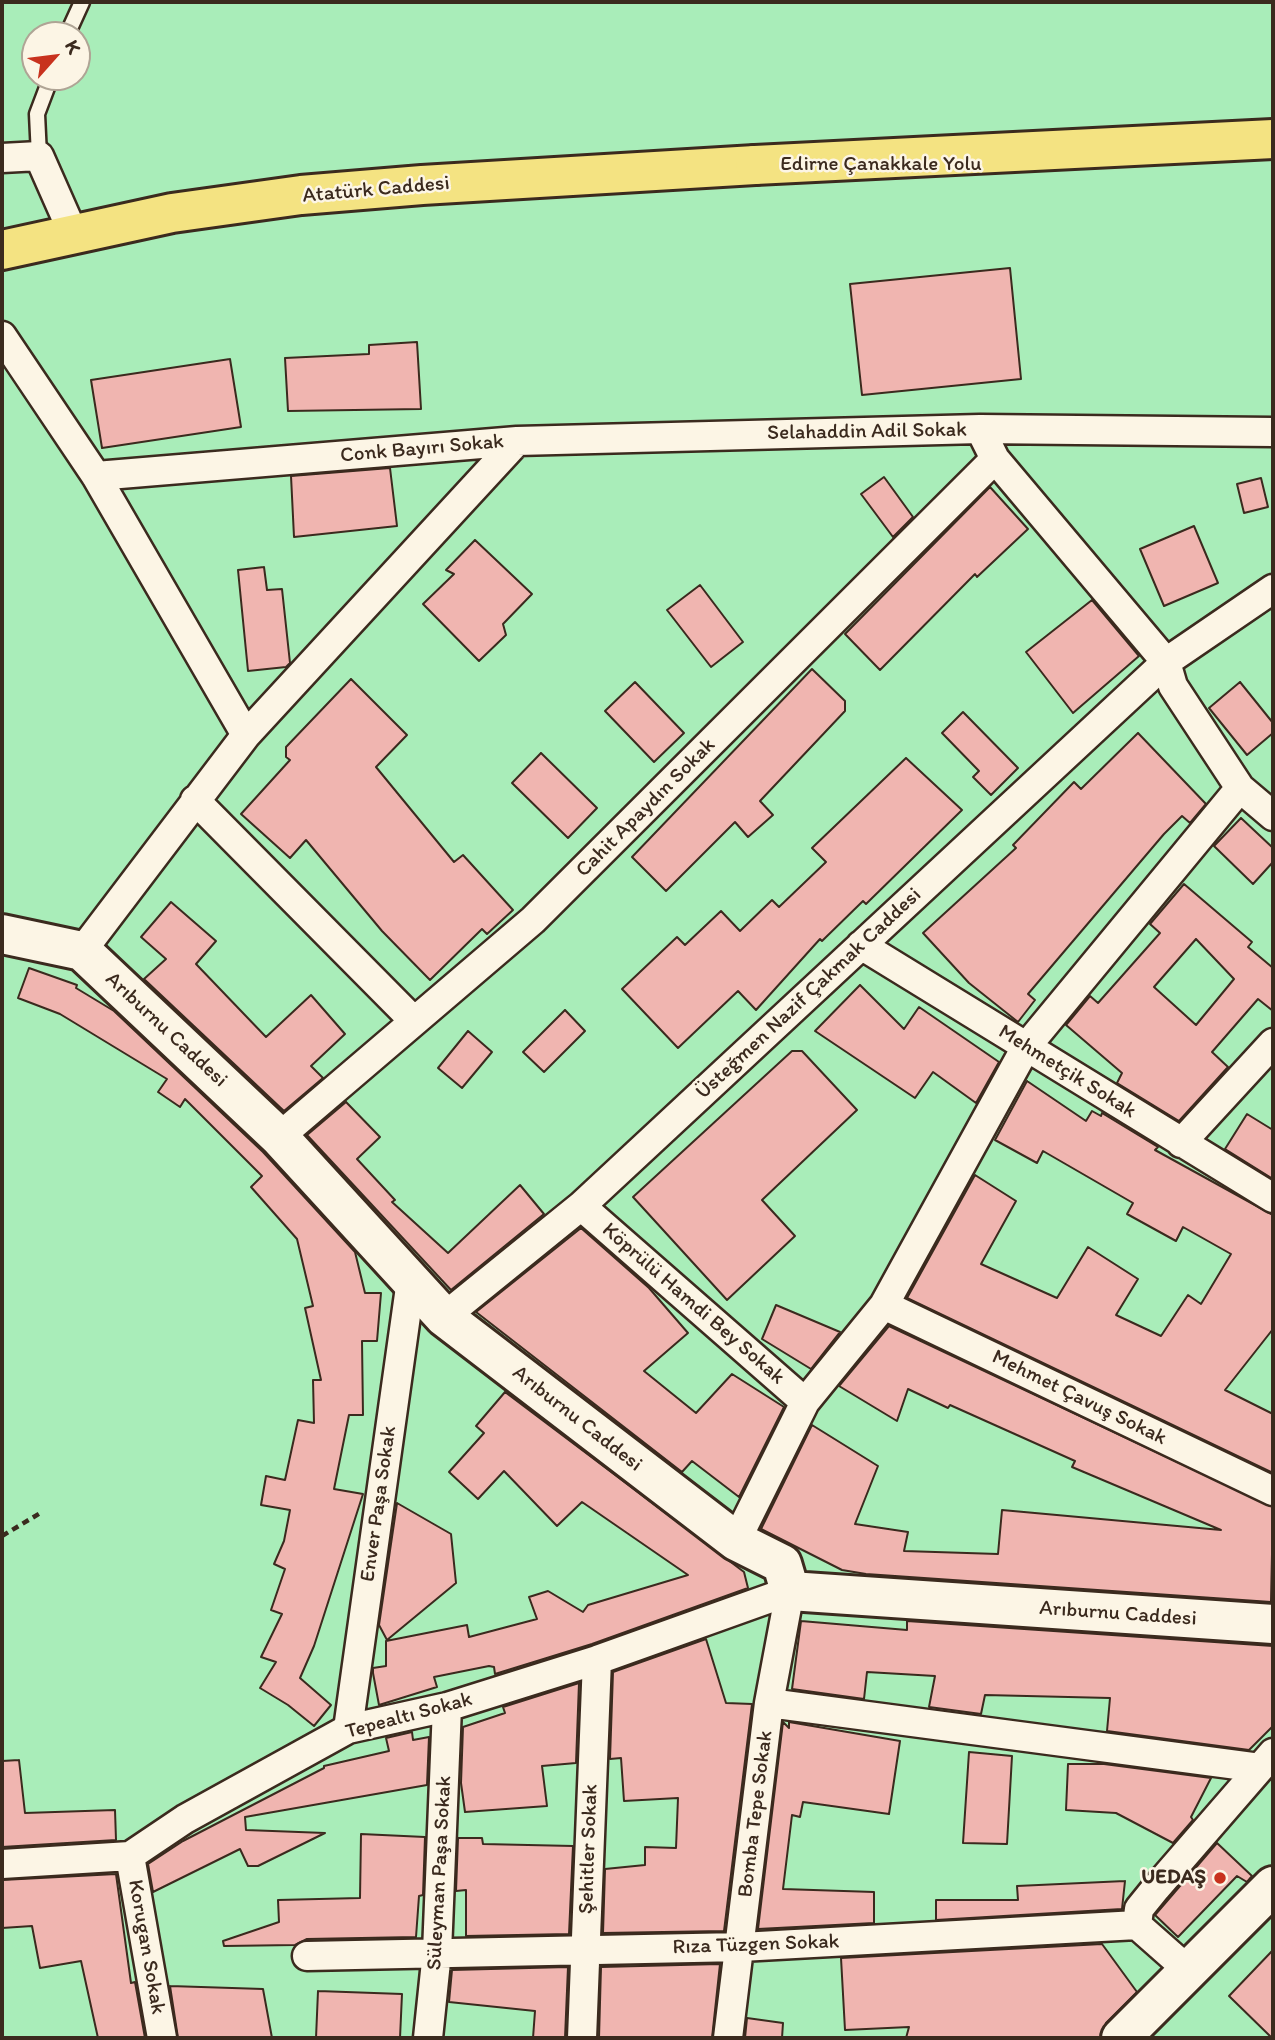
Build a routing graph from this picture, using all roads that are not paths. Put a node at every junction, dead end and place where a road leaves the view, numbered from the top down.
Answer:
1 (82, 2) edge
2 (73, 21) edge
3 (46, 91) edge
4 (1273, 139) edge
5 (39, 156) junction
6 (2, 158) edge
7 (755, 165) junction
8 (1273, 166) edge
9 (73, 233) junction
10 (2, 250) edge
11 (2, 336) edge
12 (980, 429) junction
13 (1273, 432) edge
14 (517, 441) junction
15 (995, 459) junction
16 (96, 476) junction
17 (1273, 589) edge
18 (1166, 662) junction
19 (246, 735) junction
20 (1240, 788) junction
21 (195, 800) junction
22 (1273, 816) edge
23 (2, 934) edge
24 (861, 945) junction
25 (82, 951) junction
26 (413, 1020) junction
27 (1273, 1043) edge
28 (1026, 1047) junction
29 (279, 1137) junction
30 (1181, 1143) junction
31 (1273, 1198) edge
32 (581, 1206) junction
33 (411, 1280) junction
34 (884, 1305) junction
35 (444, 1317) junction
36 (805, 1402) junction
37 (1273, 1491) edge
38 (736, 1541) junction
39 (790, 1591) junction
40 (1273, 1624) edge
41 (597, 1660) junction
42 (769, 1703) junction
43 (447, 1707) junction
44 (348, 1729) junction
45 (1267, 1760) edge
46 (130, 1856) junction
47 (2, 1864) edge
48 (1273, 1886) edge
49 (1137, 1925) junction
50 (741, 1947) junction
51 (585, 1950) junction
52 (438, 1952) junction
53 (307, 1956) dead end
54 (1188, 1969) junction
55 (162, 2038) edge
56 (428, 2038) edge
57 (582, 2038) edge
58 (729, 2038) edge
59 (1121, 2038) edge

1 - 2 lane
3 - 5 lane
4 - 7 main road, Edirne Çanakkale Yolu
5 - 6 street
5 - 9 street
7 - 8 main road, Edirne Çanakkale Yolu
7 - 9 main road, Atatürk Caddesi
9 - 10 main road, Atatürk Caddesi
11 - 16 street
12 - 13 street
12 - 14 street, Selahaddin Adil Sokak
12 - 15 street, Selahaddin Adil Sokak
14 - 16 street, Conk Bayırı Sokak
14 - 19 street, Conk Bayırı Sokak
15 - 18 street, Selahaddin Adil Sokak
15 - 26 street, Cahit Apaydın Sokak
16 - 19 street
17 - 18 street, Üsteğmen Nazif Çakmak Caddesi
18 - 20 street, Selahaddin Adil Sokak
18 - 24 street, Üsteğmen Nazif Çakmak Caddesi
19 - 21 street, Conk Bayırı Sokak
20 - 22 street, Selahaddin Adil Sokak
20 - 28 street
21 - 25 street, Conk Bayırı Sokak
21 - 26 street
23 - 25 street
24 - 28 street, Mehmetçik Sokak
24 - 32 street, Üsteğmen Nazif Çakmak Caddesi
25 - 29 street, Arıburnu Caddesi
26 - 29 street, Cahit Apaydın Sokak
27 - 30 street
28 - 30 street, Mehmetçik Sokak
28 - 34 street
29 - 33 street, Arıburnu Caddesi
30 - 31 street, Mehmetçik Sokak
32 - 35 street, Üsteğmen Nazif Çakmak Caddesi
32 - 36 street, Köprülü Hamdi Bey Sokak
33 - 35 street, Arıburnu Caddesi
33 - 44 street, Enver Paşa Sokak
34 - 36 street
34 - 37 street, Mehmet Çavuş Sokak
35 - 38 street, Arıburnu Caddesi
36 - 38 street
38 - 39 street, Arıburnu Caddesi
39 - 40 street, Arıburnu Caddesi
39 - 41 street, Tepealtı Sokak
39 - 42 street, Bomba Tepe Sokak
41 - 43 street, Tepealtı Sokak
41 - 51 street, Şehitler Sokak
42 - 45 street
42 - 50 street, Bomba Tepe Sokak
43 - 44 street, Tepealtı Sokak
43 - 52 street, Süleyman Paşa Sokak
44 - 46 street, Tepealtı Sokak
45 - 49 street
46 - 47 street, Tepealtı Sokak
46 - 55 street, Korugan Sokak
48 - 54 street
49 - 50 street, Rıza Tüzgen Sokak
49 - 54 street
50 - 51 street, Rıza Tüzgen Sokak
50 - 58 street, Bomba Tepe Sokak
51 - 52 street, Rıza Tüzgen Sokak
51 - 57 street, Şehitler Sokak
52 - 53 street, Rıza Tüzgen Sokak
52 - 56 street, Süleyman Paşa Sokak
54 - 59 street

